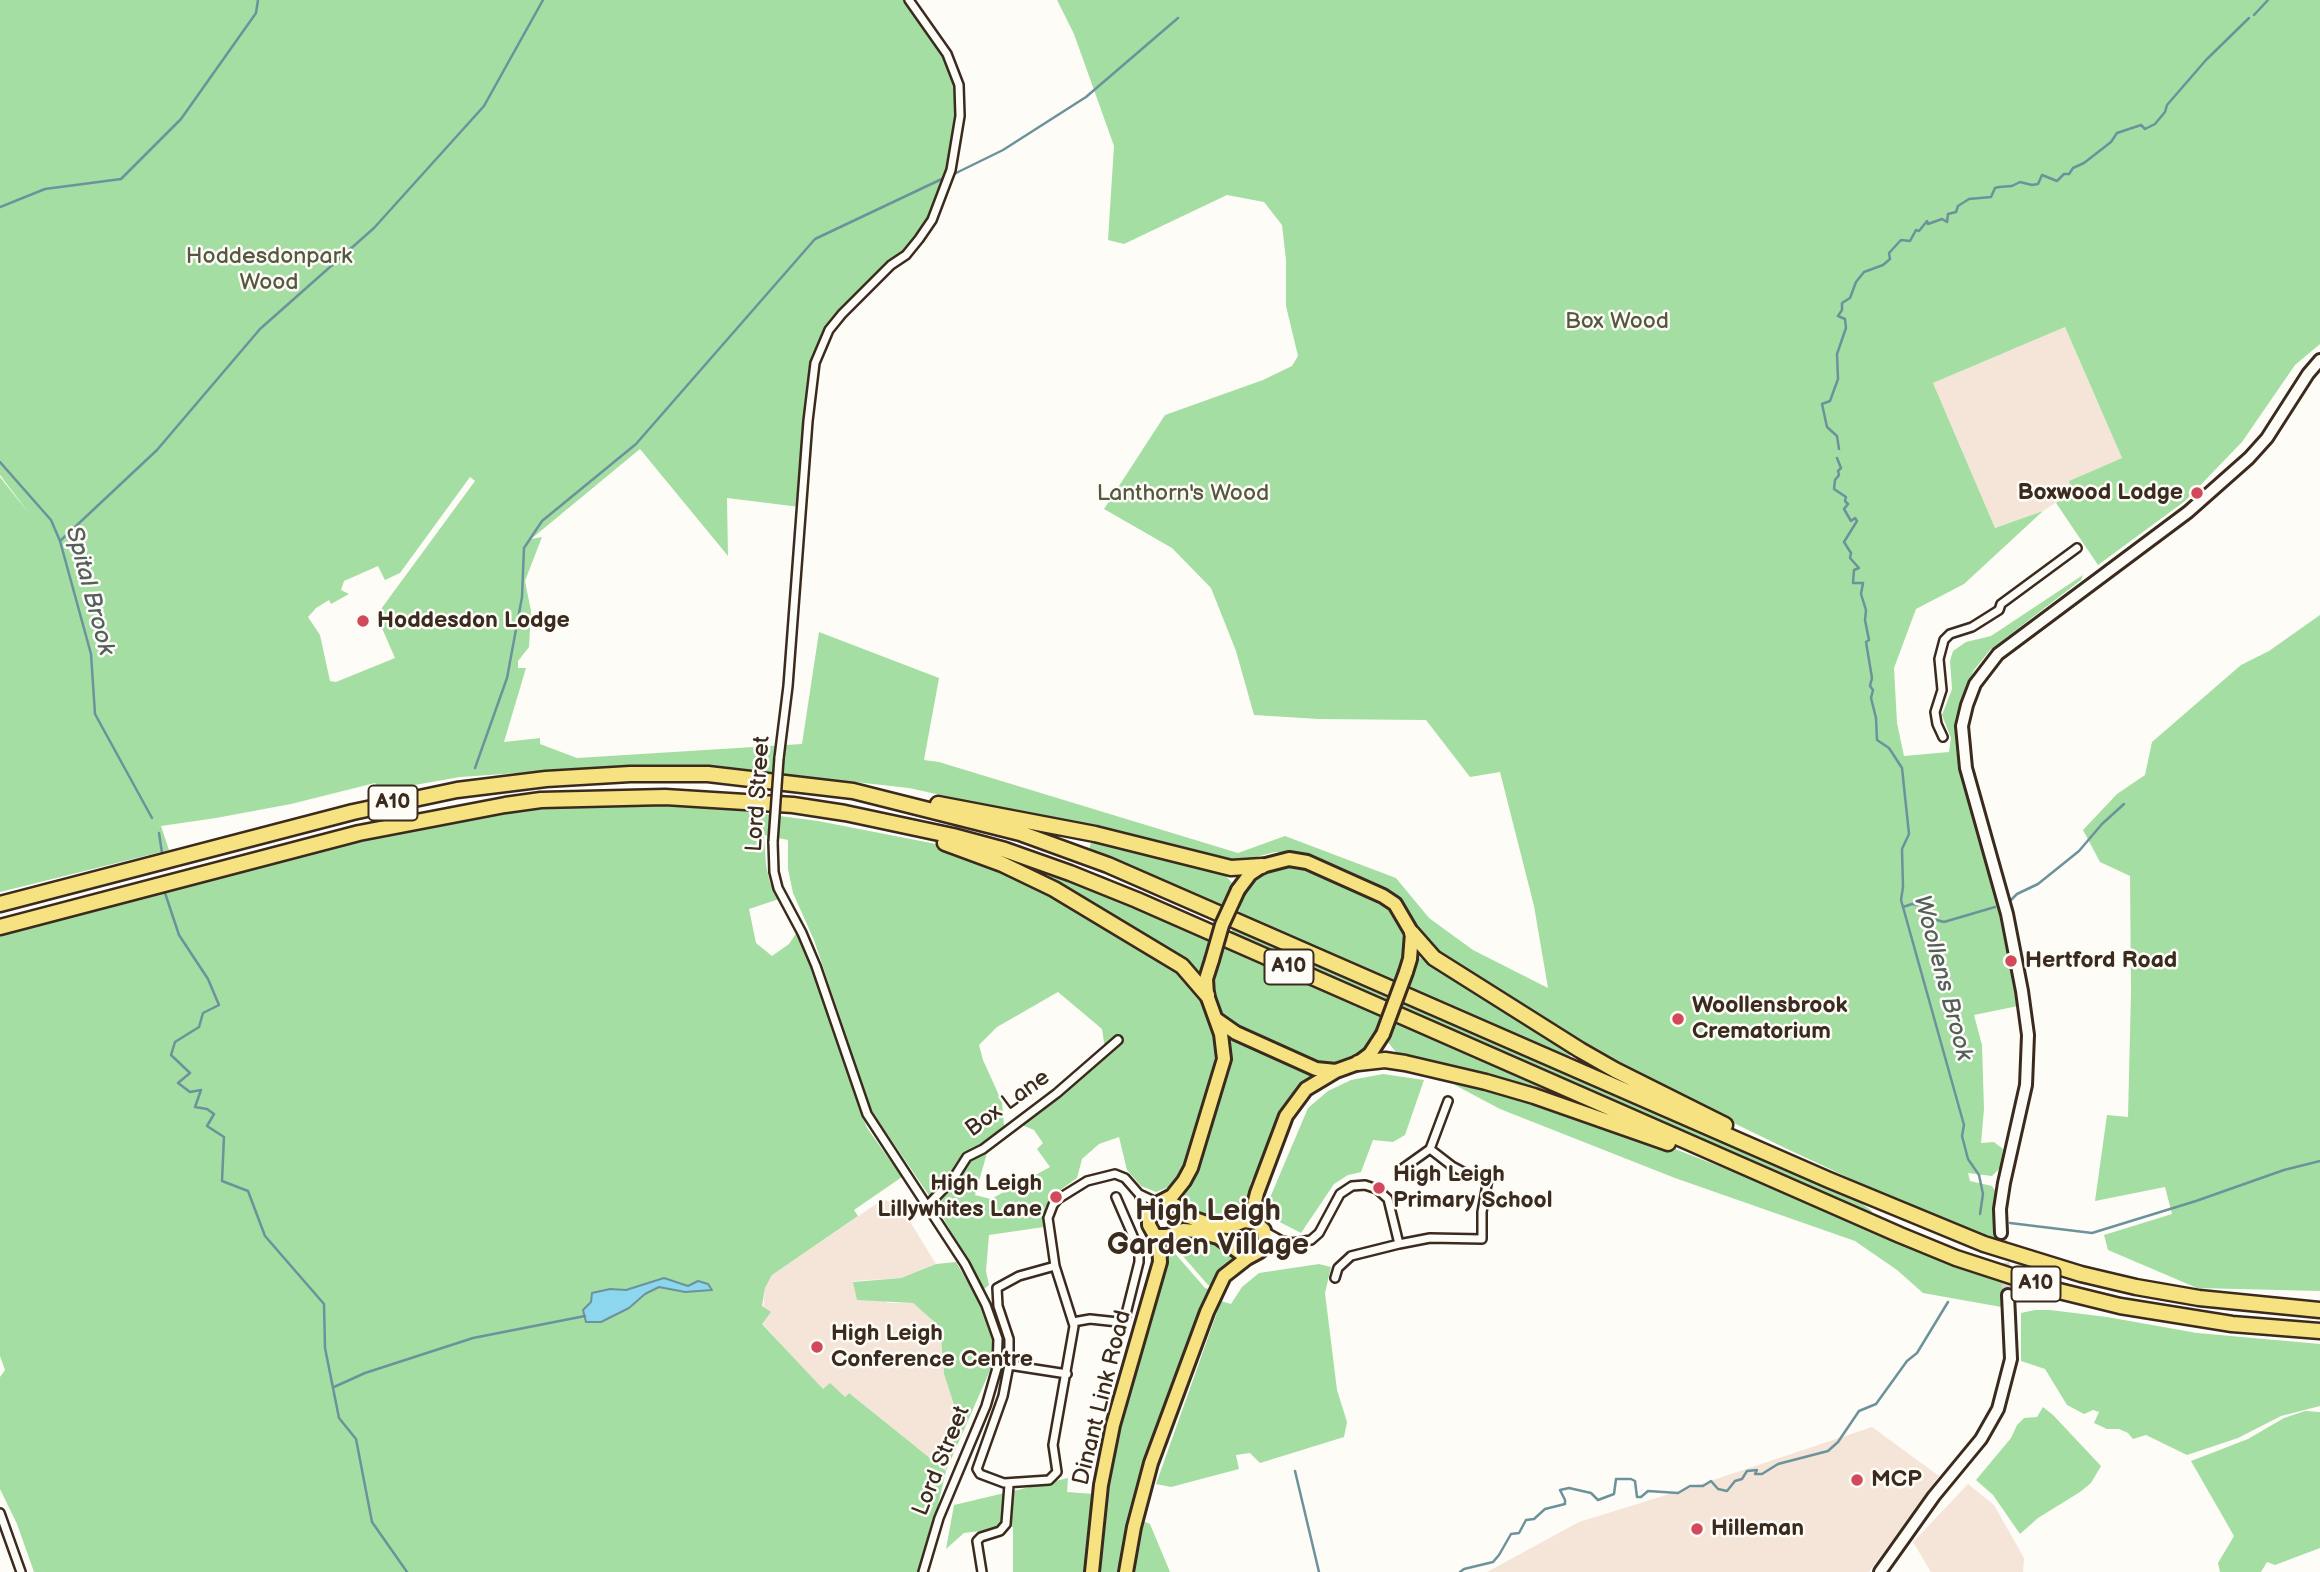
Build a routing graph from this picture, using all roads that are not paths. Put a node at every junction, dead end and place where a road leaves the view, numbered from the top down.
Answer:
1 (909, 0) edge
2 (2320, 360) edge
3 (2077, 548) dead end
4 (1943, 737) dead end
5 (874, 796) junction
6 (793, 805) junction
7 (1262, 866) junction
8 (0, 904) edge
9 (0, 927) edge
10 (1412, 933) junction
11 (1207, 995) junction
12 (1216, 1019) junction
13 (1118, 1040) dead end
14 (1358, 1063) junction
15 (1336, 1071) junction
16 (1448, 1101) dead end
17 (1430, 1149) junction
18 (1402, 1168) dead end
19 (1769, 1178) junction
20 (1829, 1180) junction
21 (1139, 1194) junction
22 (1116, 1197) dead end
23 (1161, 1202) junction
24 (928, 1205) junction
25 (1148, 1216) junction
26 (1260, 1226) junction
27 (2001, 1233) tunnel mouth
28 (1156, 1236) junction
29 (1282, 1241) junction
30 (1399, 1244) junction
31 (1264, 1246) junction
32 (1247, 1258) junction
33 (1055, 1266) junction
34 (1335, 1278) dead end
35 (2008, 1295) tunnel mouth
36 (2320, 1310) edge
37 (1073, 1322) junction
38 (2320, 1331) edge
39 (1009, 1365) junction
40 (1067, 1374) junction
41 (1009, 1485) junction
42 (0, 1513) edge
43 (21, 1572) edge
44 (923, 1572) edge
45 (982, 1572) edge
46 (1092, 1572) edge
47 (1126, 1572) edge
48 (1880, 1572) edge

1 - 24 street, Lord Street, bridge
2 - 27 main road
3 - 4 street
5 - 7 highway
5 - 8 highway, A10
5 - 20 highway, A10
6 - 9 highway, A10
6 - 11 highway
6 - 19 highway, A10
7 - 10 main road
7 - 11 main road, bridge
10 - 14 main road, bridge
10 - 20 highway
11 - 12 main road
12 - 15 main road
12 - 23 main road
13 - 24 street, Box Lane
14 - 15 main road
14 - 19 highway
15 - 26 main road
16 - 17 street
17 - 18 street
17 - 30 street
19 - 38 highway, A10
20 - 36 highway, A10
21 - 23 street
21 - 25 street
21 - 33 street
22 - 37 street
23 - 25 main road
23 - 26 main road
24 - 44 street, Lord Street
25 - 28 main road, Dinant Link Road
26 - 29 street
26 - 31 main road
28 - 32 main road
28 - 46 main road, Dinant Link Road
29 - 30 street
29 - 31 street
30 - 34 street
31 - 32 main road
32 - 47 main road
33 - 37 street
33 - 39 street
35 - 48 main road
37 - 40 street
39 - 40 street
39 - 41 street
40 - 41 street
41 - 45 street
42 - 43 street

